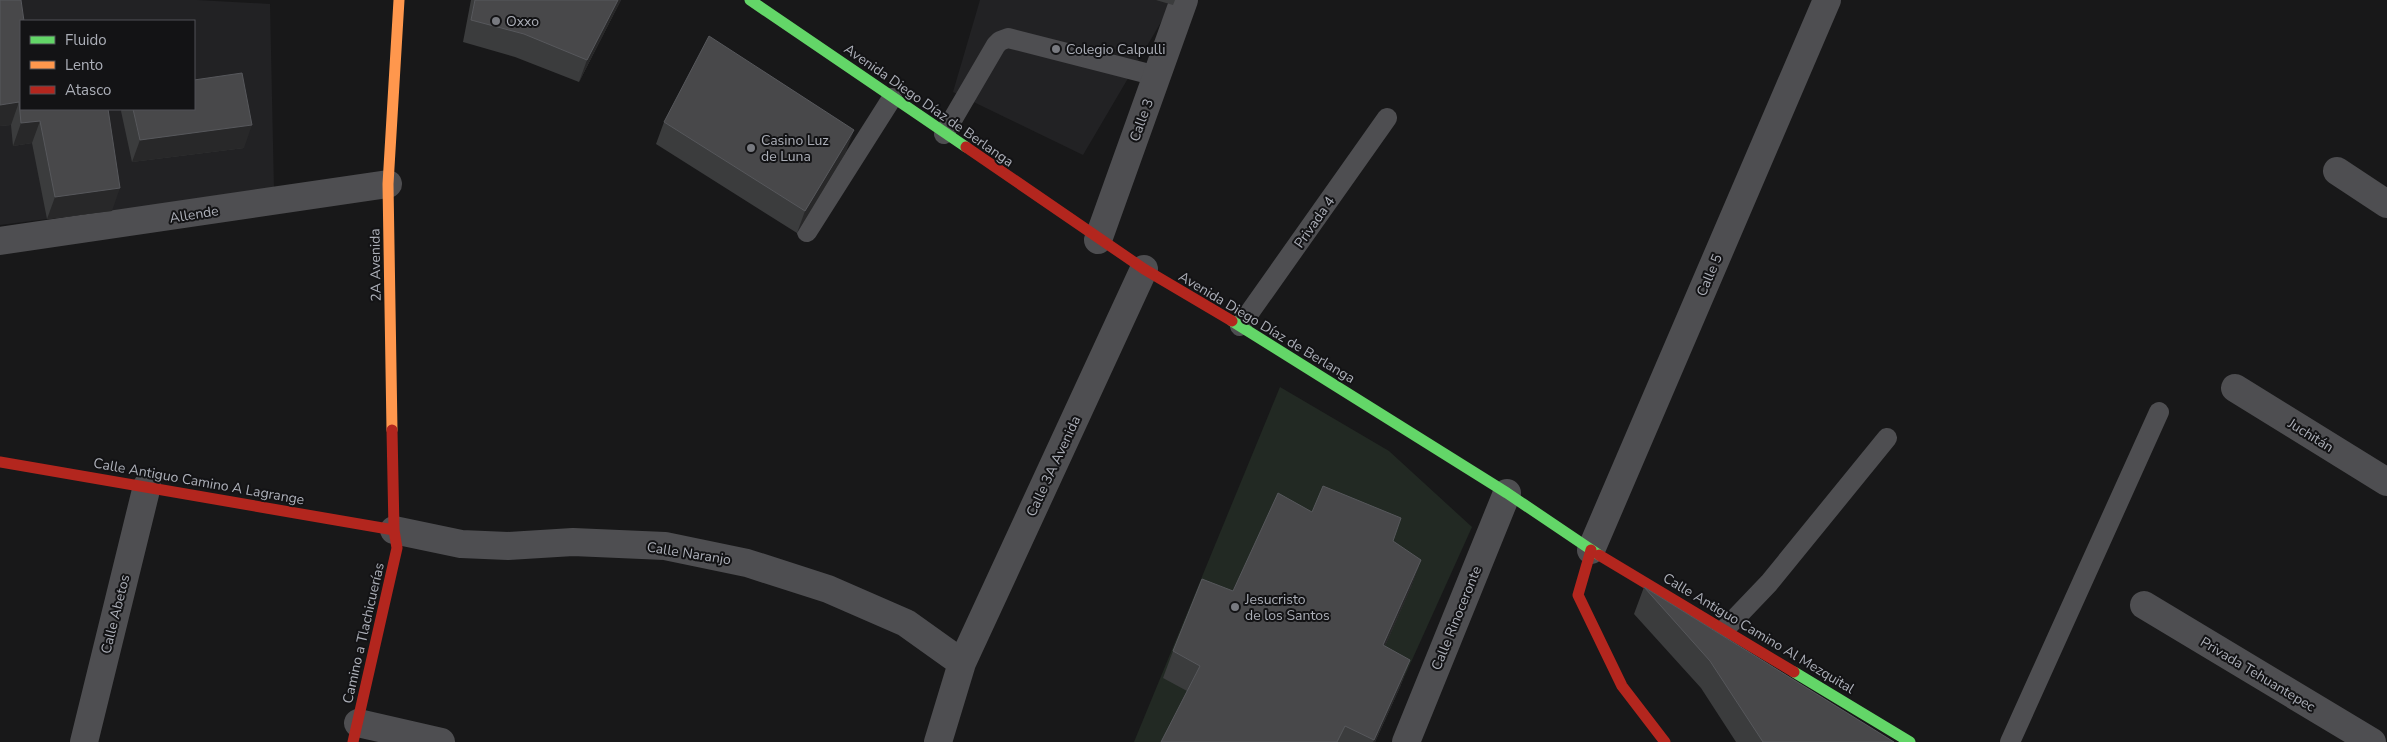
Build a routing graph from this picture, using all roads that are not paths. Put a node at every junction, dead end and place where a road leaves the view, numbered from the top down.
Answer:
1 (399, 0) edge
2 (750, 0) edge
3 (1184, 0) edge
4 (1827, 0) edge
5 (1157, 76) junction
6 (892, 98) junction
7 (1387, 118) dead end
8 (944, 134) junction
9 (2337, 171) dead end
10 (388, 184) junction
11 (2387, 204) edge
12 (807, 232) edge
13 (1098, 240) junction
14 (0, 241) edge
15 (1144, 270) junction
16 (1240, 326) junction
17 (2235, 388) dead end
18 (2159, 412) dead end
19 (1887, 438) dead end
20 (0, 462) edge
21 (2387, 482) edge
22 (147, 486) junction
23 (1507, 493) junction
24 (394, 530) junction
25 (1591, 550) junction
26 (2144, 605) dead end
27 (1725, 629) junction
28 (962, 663) junction
29 (355, 732) edge
30 (84, 742) edge
31 (441, 742) edge
32 (938, 742) edge
33 (1406, 742) edge
34 (1665, 742) edge
35 (1910, 742) edge
36 (2010, 742) edge
37 (2372, 742) edge

1 - 10 street, 2A Avenida
2 - 6 street, Avenida Diego Díaz de Berlanga
3 - 5 street, Calle 3
4 - 25 street, Calle 5
5 - 8 lane
5 - 13 street, Calle 3
6 - 8 street, Avenida Diego Díaz de Berlanga
6 - 12 lane
7 - 16 lane, Privada 4
8 - 13 street, Avenida Diego Díaz de Berlanga
9 - 11 street
10 - 14 street, Allende
10 - 24 street, 2A Avenida
13 - 15 street, Avenida Diego Díaz de Berlanga
15 - 16 street, Avenida Diego Díaz de Berlanga
15 - 28 street, Calle 3A Avenida
16 - 23 street, Avenida Diego Díaz de Berlanga
17 - 21 street, Juchitán
18 - 36 lane
19 - 27 lane
20 - 22 street, Calle Antiguo Camino A Lagrange
22 - 24 street, Calle Antiguo Camino A Lagrange
22 - 30 street, Calle Abetos
23 - 25 street, Avenida Diego Díaz de Berlanga
23 - 33 street, Calle Rinoceronte
24 - 28 street, Calle Naranjo
24 - 29 street, Camino a Tlachicuerías
25 - 27 street, Calle Antiguo Camino Al Mezquital
25 - 34 street
26 - 37 street, Privada Tehuantepec
27 - 35 street, Calle Antiguo Camino Al Mezquital
28 - 32 street, Calle 3A Avenida
29 - 31 street

